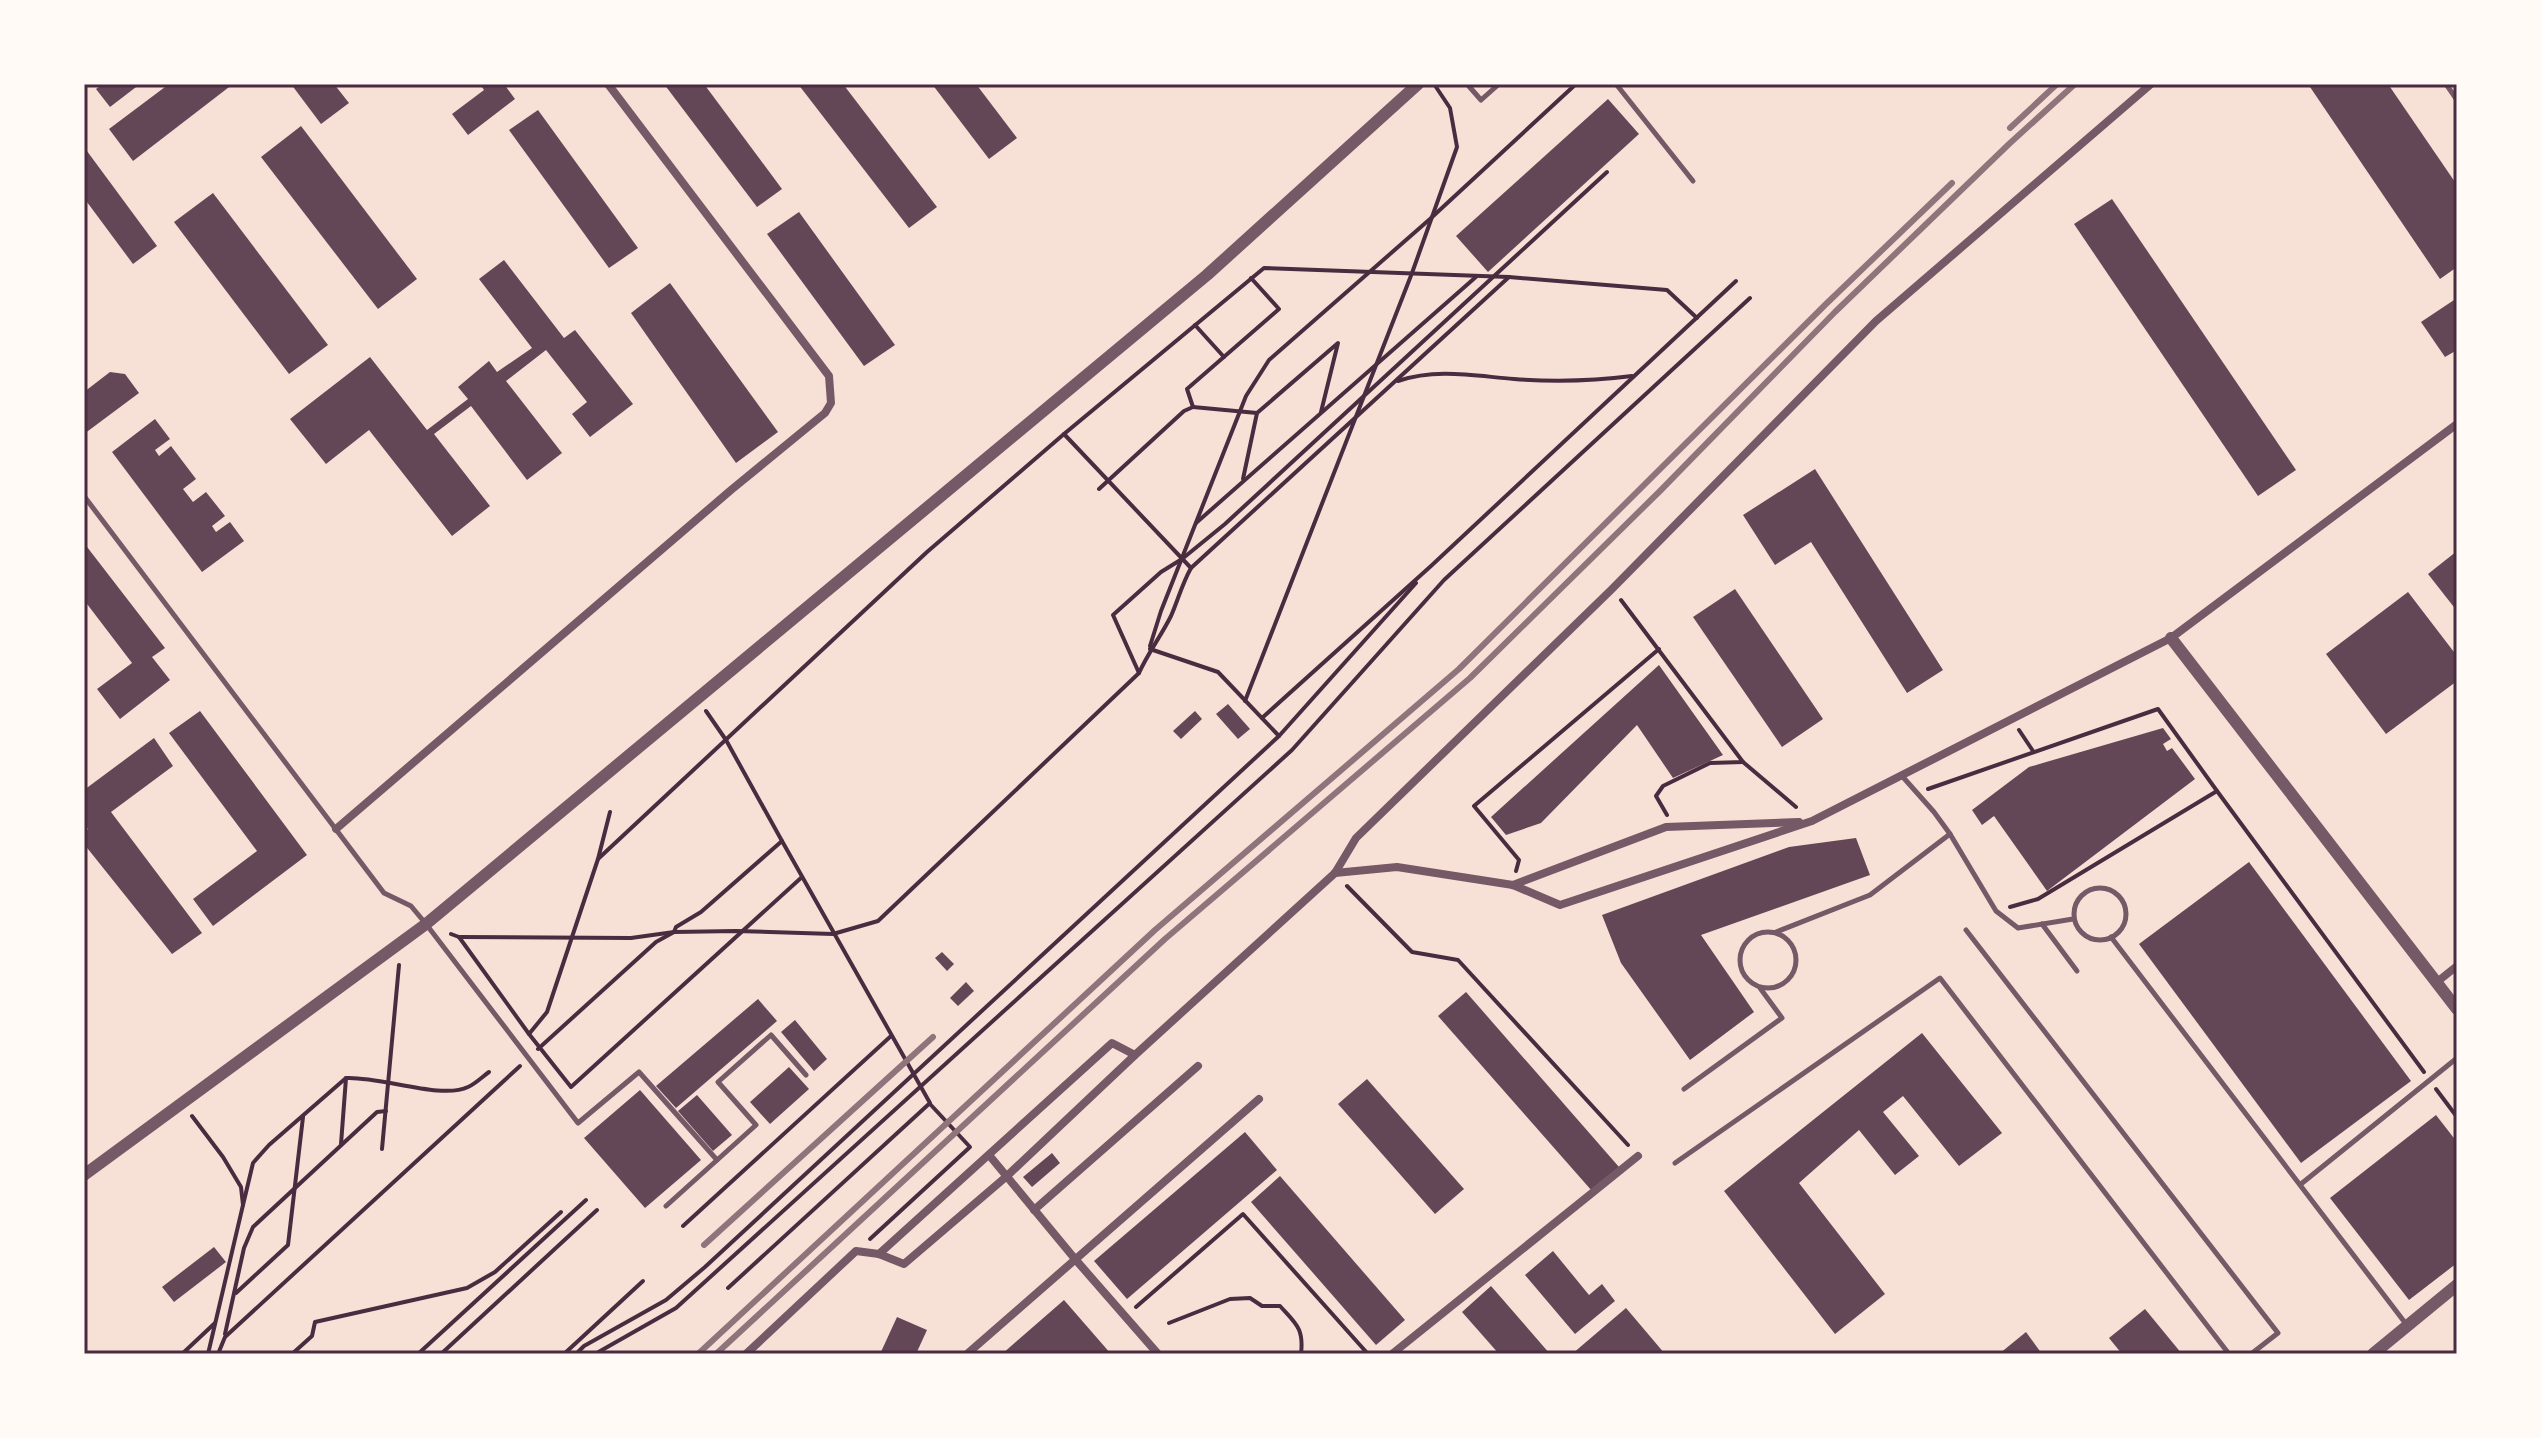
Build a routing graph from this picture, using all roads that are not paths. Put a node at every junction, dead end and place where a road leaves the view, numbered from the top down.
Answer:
1 (608, 84) edge
2 (1418, 84) edge
3 (1467, 84) edge
4 (1499, 84) edge
5 (1616, 84) edge
6 (2151, 84) edge
7 (2446, 84) edge
8 (2457, 100) edge
9 (1693, 181) dead end
10 (2457, 424) edge
11 (84, 496) edge
12 (2171, 638) junction
13 (1902, 776) junction
14 (1812, 821) junction
15 (336, 829) junction
16 (1950, 834) junction
17 (1335, 873) junction
18 (1513, 885) junction
19 (2073, 919) junction
20 (426, 924) junction
21 (2042, 924) junction
22 (1966, 930) dead end
23 (1776, 932) junction
24 (2111, 937) junction
25 (2457, 966) edge
26 (2077, 971) dead end
27 (2437, 982) junction
28 (1760, 988) junction
29 (2457, 1009) edge
30 (1135, 1055) junction
31 (2457, 1058) edge
32 (1198, 1066) dead end
33 (806, 1075) dead end
34 (1684, 1089) dead end
35 (1259, 1099) dead end
36 (989, 1155) junction
37 (1638, 1156) road end
38 (717, 1160) junction
39 (1675, 1163) dead end
40 (84, 1175) edge
41 (1007, 1176) junction
42 (2301, 1184) junction
43 (666, 1206) dead end
44 (1034, 1210) junction
45 (879, 1254) junction
46 (1075, 1259) junction
47 (2457, 1285) edge
48 (2407, 1326) junction
49 (746, 1354) edge
50 (967, 1354) edge
51 (1158, 1354) edge
52 (1392, 1354) edge
53 (2229, 1354) edge
54 (2251, 1354) edge
55 (2373, 1354) edge

1 - 15 street
2 - 20 street
3 - 4 lane
5 - 9 lane
6 - 17 street
7 - 8 lane
10 - 12 street
11 - 15 lane
12 - 13 street
12 - 27 street
13 - 14 street
13 - 16 lane
14 - 18 street
14 - 18 street
15 - 20 lane
16 - 21 lane
16 - 23 lane
17 - 18 street
17 - 30 street
19 - 21 lane
19 - 24 lane
19 - 24 lane
20 - 38 lane
20 - 40 street
21 - 26 lane
22 - 54 lane
23 - 28 lane
23 - 28 lane
24 - 42 lane
25 - 27 street
27 - 29 street
28 - 34 lane
30 - 36 street
30 - 41 street
31 - 42 lane
32 - 44 street
33 - 38 lane
35 - 46 street
36 - 41 street
36 - 45 street
37 - 52 street
38 - 43 lane
39 - 53 lane
41 - 44 street
41 - 45 street
42 - 48 lane
44 - 46 street
45 - 49 street
46 - 50 street
46 - 51 street
47 - 48 street
48 - 55 street

